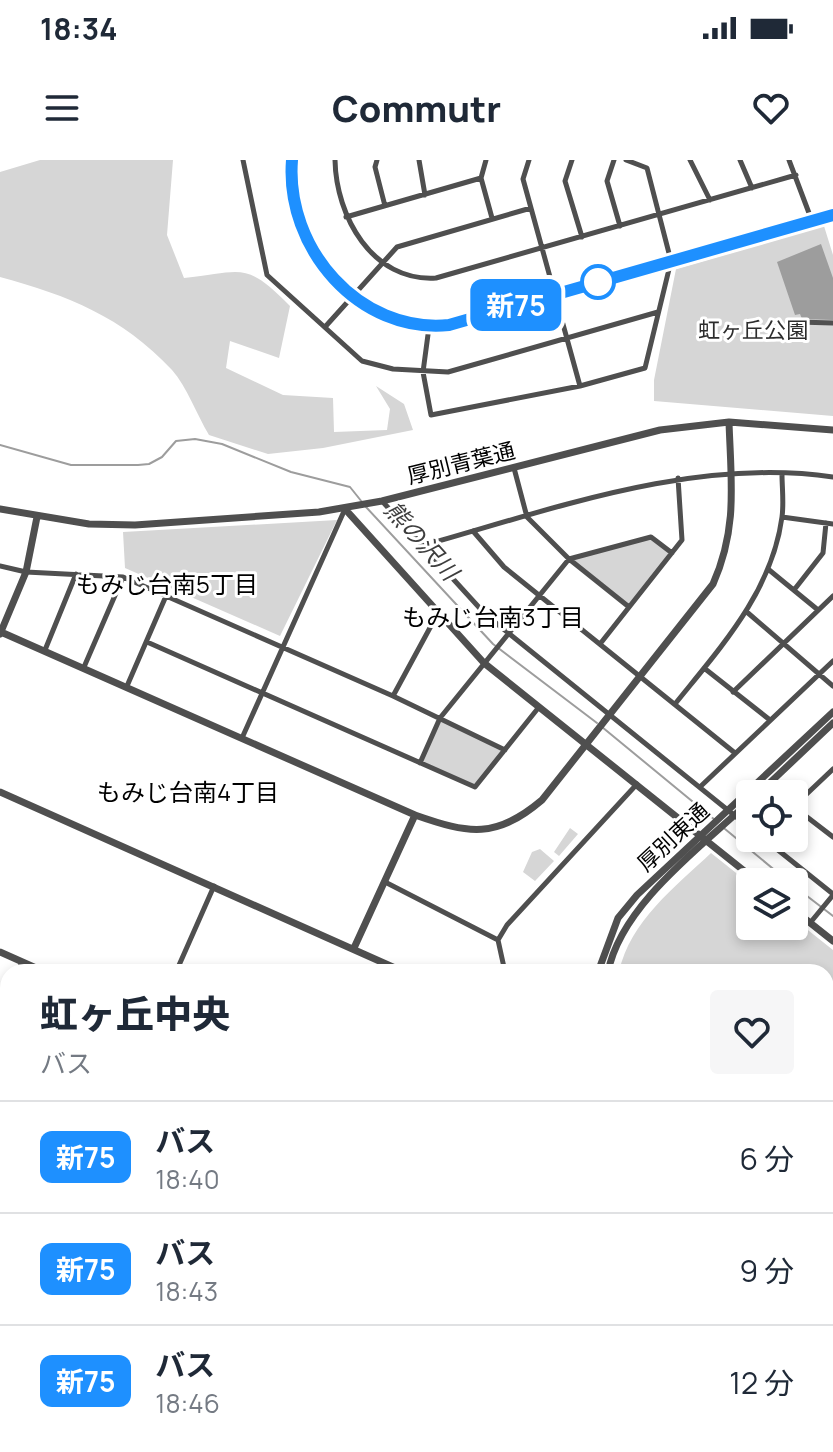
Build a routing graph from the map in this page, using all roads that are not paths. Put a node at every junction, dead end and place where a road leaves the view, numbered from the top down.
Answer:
1 (243, 160) edge
2 (292, 160) edge
3 (335, 160) edge
4 (377, 160) edge
5 (419, 160) edge
6 (486, 160) edge
7 (529, 160) edge
8 (572, 160) edge
9 (614, 160) edge
10 (626, 160) edge
11 (690, 160) edge
12 (740, 160) edge
13 (789, 160) edge
14 (796, 175) junction
15 (481, 178) junction
16 (752, 188) junction
17 (425, 195) junction
18 (710, 200) junction
19 (385, 206) junction
20 (531, 208) junction
21 (659, 214) junction
22 (833, 215) edge
23 (346, 217) junction
24 (492, 218) junction
25 (812, 221) junction
26 (620, 226) junction
27 (582, 237) junction
28 (542, 248) junction
29 (381, 261) junction
30 (671, 261) junction
31 (351, 294) junction
32 (555, 294) junction
33 (658, 312) junction
34 (798, 322) dead end
35 (833, 323) edge
36 (325, 327) junction
37 (429, 327) junction
38 (568, 338) junction
39 (423, 372) junction
40 (580, 386) junction
41 (729, 422) junction
42 (833, 430) edge
43 (514, 468) junction
44 (782, 474) junction
45 (731, 476) junction
46 (833, 477) edge
47 (678, 478) junction
48 (378, 502) junction
49 (0, 509) edge
50 (349, 509) junction
51 (37, 517) junction
52 (527, 517) junction
53 (782, 517) junction
54 (830, 523) edge
55 (473, 531) junction
56 (425, 545) junction
57 (672, 553) junction
58 (569, 559) junction
59 (0, 566) edge
60 (768, 569) junction
61 (26, 572) junction
62 (76, 574) junction
63 (123, 577) junction
64 (794, 590) junction
65 (166, 596) junction
66 (539, 596) junction
67 (833, 596) edge
68 (629, 607) junction
69 (818, 610) junction
70 (439, 612) junction
71 (748, 613) junction
72 (0, 632) edge
73 (508, 633) junction
74 (147, 642) junction
75 (783, 642) junction
76 (600, 644) junction
77 (282, 648) junction
78 (45, 650) junction
79 (486, 660) junction
80 (833, 661) edge
81 (84, 667) junction
82 (704, 668) junction
83 (821, 672) junction
84 (640, 678) junction
85 (127, 686) junction
86 (833, 686) edge
87 (733, 692) junction
88 (261, 693) junction
89 (393, 696) junction
90 (675, 704) junction
91 (539, 707) junction
92 (833, 712) edge
93 (440, 718) junction
94 (607, 719) junction
95 (770, 720) junction
96 (833, 723) edge
97 (242, 738) junction
98 (586, 744) junction
99 (505, 750) junction
100 (735, 753) junction
101 (420, 763) junction
102 (833, 769) edge
103 (773, 780) edge
104 (638, 783) junction
105 (701, 786) junction
106 (0, 792) edge
107 (808, 793) edge
108 (736, 811) edge
109 (415, 815) junction
110 (728, 816) junction
111 (808, 818) edge
112 (736, 820) edge
113 (833, 827) edge
114 (830, 835) edge
115 (700, 836) junction
116 (707, 842) junction
117 (780, 852) edge
118 (740, 868) edge
119 (385, 882) junction
120 (214, 886) junction
121 (833, 894) edge
122 (808, 917) edge
123 (813, 919) junction
124 (498, 940) junction
125 (833, 941) edge
126 (354, 948) junction
127 (0, 952) edge
128 (22, 962) joint
129 (27, 964) edge
130 (180, 964) edge
131 (387, 964) edge
132 (503, 964) edge
133 (601, 964) edge
134 (611, 964) edge

1 - 36 street
2 - 31 street
3 - 23 street
4 - 19 street
5 - 17 street
6 - 15 street
7 - 20 street
8 - 27 street
9 - 26 street
10 - 21 street
11 - 18 street
12 - 16 street
13 - 14 street
14 - 16 street
14 - 25 street
15 - 17 street
15 - 24 street
16 - 18 street
17 - 19 street
18 - 21 street
19 - 23 street
20 - 24 street
20 - 28 street
21 - 26 street
21 - 30 street
22 - 25 street
23 - 29 street
24 - 29 street
25 - 30 street
26 - 27 street
27 - 28 street
28 - 29 street
28 - 32 street
29 - 31 street
30 - 32 street
30 - 33 street
31 - 36 street
31 - 37 street
32 - 37 street
32 - 38 street
33 - 38 street
33 - 40 street
34 - 35 street
36 - 39 street
37 - 39 street
38 - 39 street
38 - 40 street
39 - 40 street
41 - 42 street, 厚別青葉通
41 - 43 street, 厚別青葉通
41 - 45 street
43 - 48 street, 厚別青葉通
43 - 52 street
44 - 45 street
44 - 46 street
44 - 53 street
45 - 47 street
45 - 84 street
47 - 52 street
47 - 57 street
48 - 50 street, 厚別青葉通
48 - 56 street
49 - 51 street, 厚別青葉通
50 - 51 street, 厚別青葉通
50 - 70 street
50 - 77 street
51 - 61 street
52 - 55 street
52 - 58 street
53 - 54 street
53 - 60 street
54 - 64 street
55 - 56 street
55 - 66 street
56 - 73 street
57 - 58 street
57 - 68 street
58 - 66 street
58 - 68 street
59 - 61 street
60 - 64 street
60 - 71 street
61 - 62 street
61 - 72 street
62 - 63 street
62 - 78 street
63 - 65 street
63 - 81 street
64 - 69 street
65 - 74 street
65 - 77 street
66 - 73 street
66 - 76 street
67 - 69 street
68 - 76 street
69 - 75 street
70 - 79 street
70 - 89 street
71 - 75 street
71 - 82 street
72 - 78 street
73 - 79 street
73 - 94 street
74 - 85 street
74 - 88 street
75 - 83 street
75 - 87 street
76 - 84 street
77 - 88 street
77 - 89 street
78 - 81 street
79 - 91 street
79 - 93 street
80 - 83 street
81 - 85 street
82 - 87 street
82 - 90 street
83 - 86 street
83 - 95 street
84 - 90 street
84 - 94 street
85 - 97 street
87 - 95 street
88 - 97 street
88 - 101 street
89 - 93 street
90 - 100 street
91 - 98 street
91 - 99 street
92 - 110 street, 厚別東通
93 - 99 street
93 - 101 street
94 - 98 street
94 - 105 street
95 - 100 street
96 - 103 street
97 - 109 street
98 - 104 street
98 - 109 street
99 - 101 street
100 - 105 street
102 - 107 street
104 - 115 street
104 - 124 street
105 - 110 street
106 - 120 street
108 - 110 street, 厚別東通
109 - 119 street
110 - 112 street
110 - 115 street, 厚別東通
110 - 116 street, 厚別東通
111 - 114 street
113 - 114 street
115 - 116 street
115 - 133 street, 厚別東通
116 - 118 street
116 - 134 street, 厚別東通
117 - 121 street
119 - 124 street
119 - 126 street
120 - 126 street
120 - 130 street
121 - 123 street
122 - 123 street
123 - 125 street
124 - 132 street
126 - 131 street
127 - 128 street
128 - 129 street

